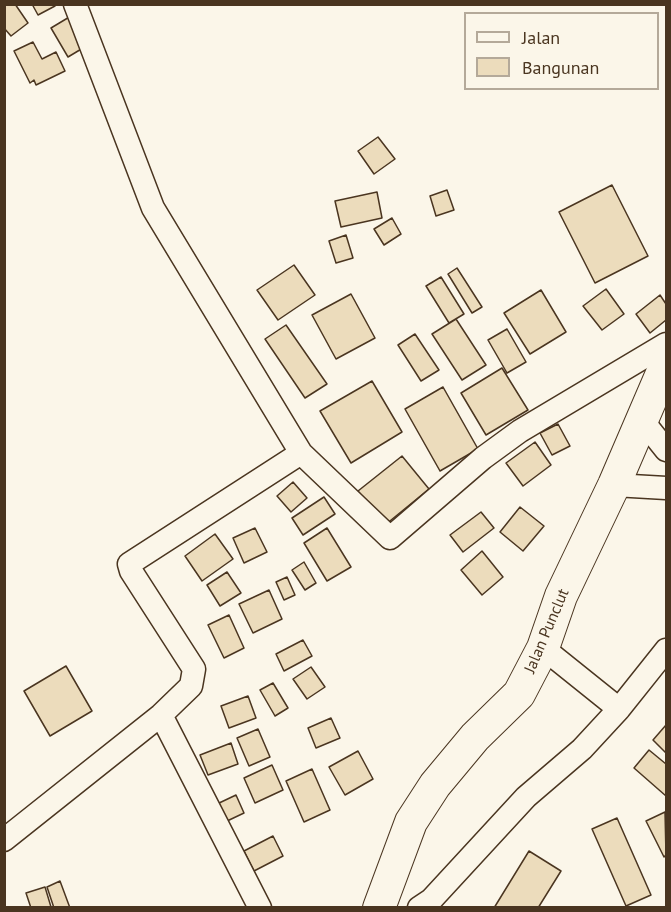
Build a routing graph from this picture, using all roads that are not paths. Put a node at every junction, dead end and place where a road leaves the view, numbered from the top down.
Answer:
1 (75, 4) edge
2 (666, 344) edge
3 (666, 364) edge
4 (642, 420) junction
5 (666, 450) edge
6 (301, 453) junction
7 (614, 485) junction
8 (666, 488) edge
9 (543, 648) junction
10 (666, 650) edge
11 (620, 709) junction
12 (161, 715) junction
13 (4, 840) edge
14 (260, 908) edge
15 (380, 908) edge
16 (420, 908) edge

1 - 6 street
2 - 6 street
3 - 4 main road, Jalan Punclut
4 - 5 street
4 - 7 main road, Jalan Punclut
6 - 12 street
7 - 8 street
7 - 9 main road, Jalan Punclut
9 - 11 street
9 - 15 main road, Jalan Punclut
10 - 11 street
11 - 16 street
12 - 13 street
12 - 14 street

